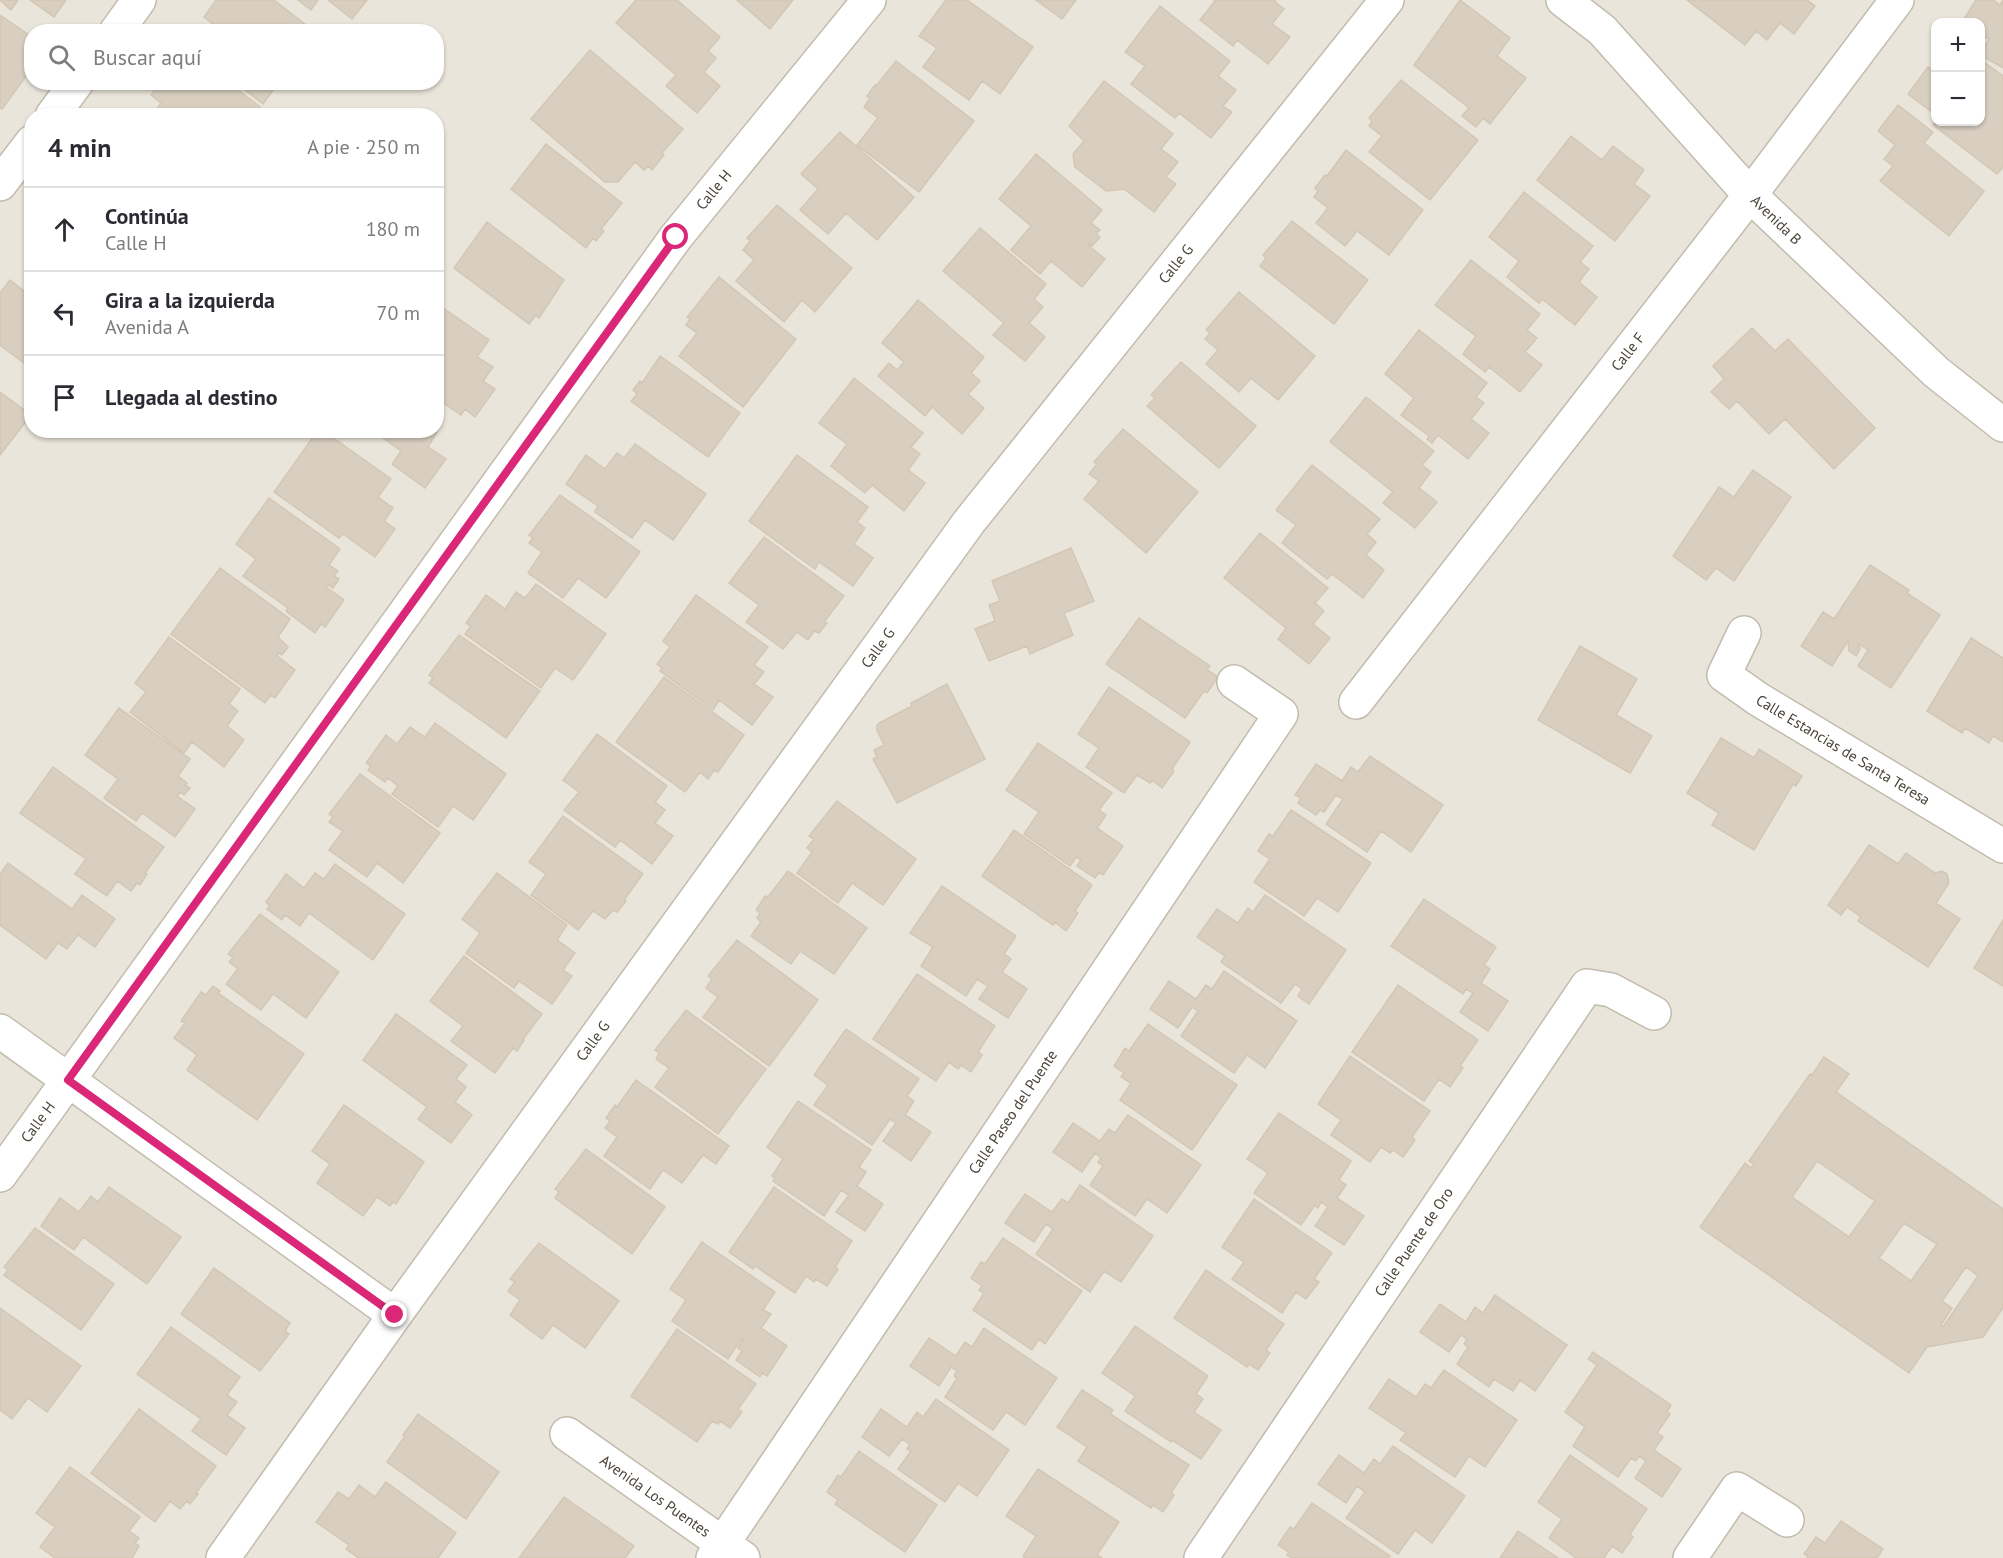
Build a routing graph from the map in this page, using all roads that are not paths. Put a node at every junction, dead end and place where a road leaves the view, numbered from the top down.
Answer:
1 (140, 0) edge
2 (869, 0) edge
3 (1387, 0) edge
4 (1563, 0) edge
5 (1897, 0) edge
6 (122, 24) edge
7 (71, 90) edge
8 (58, 108) edge
9 (24, 152) edge
10 (0, 184) edge
11 (1750, 195) junction
12 (2003, 425) edge
13 (1744, 633) dead end
14 (1234, 682) dead end
15 (1356, 702) dead end
16 (2003, 846) edge
17 (1654, 1013) dead end
18 (0, 1031) edge
19 (68, 1080) junction
20 (0, 1175) edge
21 (395, 1315) junction
22 (567, 1434) dead end
23 (1787, 1520) dead end
24 (726, 1553) edge
25 (222, 1558) edge
26 (1201, 1558) edge
27 (1690, 1558) edge

1 - 6 street
2 - 19 street, Calle H
3 - 21 street, Calle G
4 - 11 street, Avenida B
5 - 11 street, Calle F
7 - 8 street
9 - 10 street
11 - 12 street, Avenida B
11 - 15 street, Calle F
13 - 16 street, Calle Estancias de Santa Teresa
14 - 24 street, Calle Paseo del Puente
17 - 26 street, Calle Puente de Oro
18 - 19 street
19 - 20 street, Calle H
19 - 21 street
21 - 25 street, Calle G
22 - 24 street, Avenida Los Puentes
23 - 27 street

